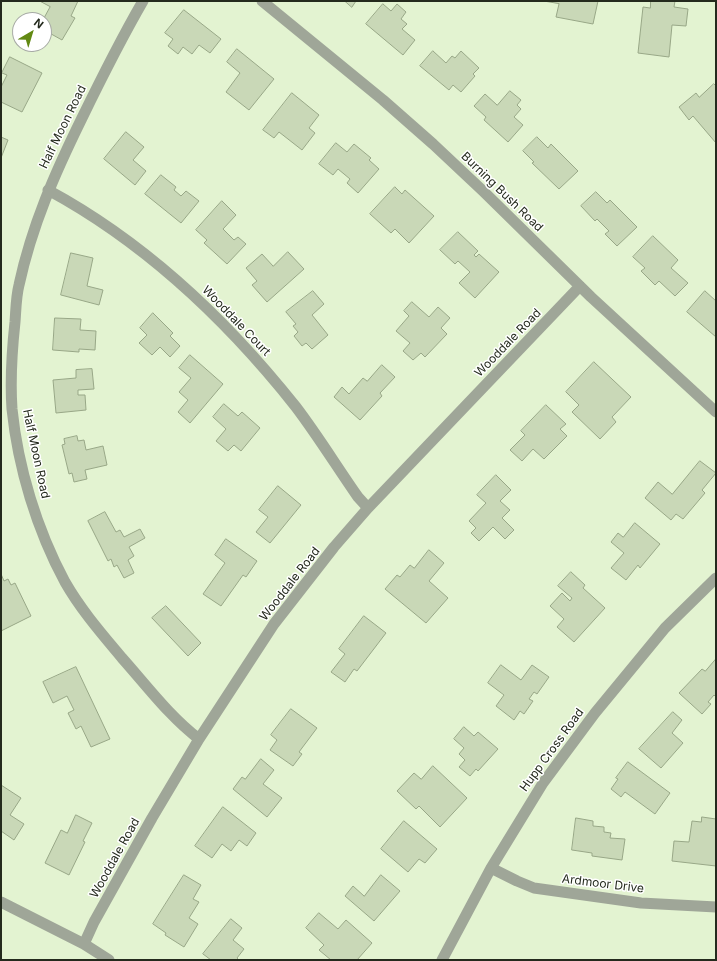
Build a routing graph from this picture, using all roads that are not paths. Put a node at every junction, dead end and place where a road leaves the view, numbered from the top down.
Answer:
1 (144, 1) edge
2 (262, 1) edge
3 (48, 190) junction
4 (580, 286) junction
5 (716, 412) edge
6 (368, 508) junction
7 (716, 578) edge
8 (199, 739) junction
9 (491, 868) junction
10 (1, 902) edge
11 (716, 907) edge
12 (84, 944) junction
13 (109, 960) edge
14 (442, 960) edge

1 - 3 street, Half Moon Road
2 - 4 street, Burning Bush Road
3 - 6 street, Wooddale Court
3 - 8 street, Half Moon Road
4 - 5 street, Burning Bush Road
4 - 6 street, Wooddale Road
6 - 8 street, Wooddale Road
7 - 9 street, Hupp Cross Road
8 - 12 street, Wooddale Road
9 - 11 street, Ardmoor Drive
9 - 14 street, Hupp Cross Road
10 - 12 street
12 - 13 street

